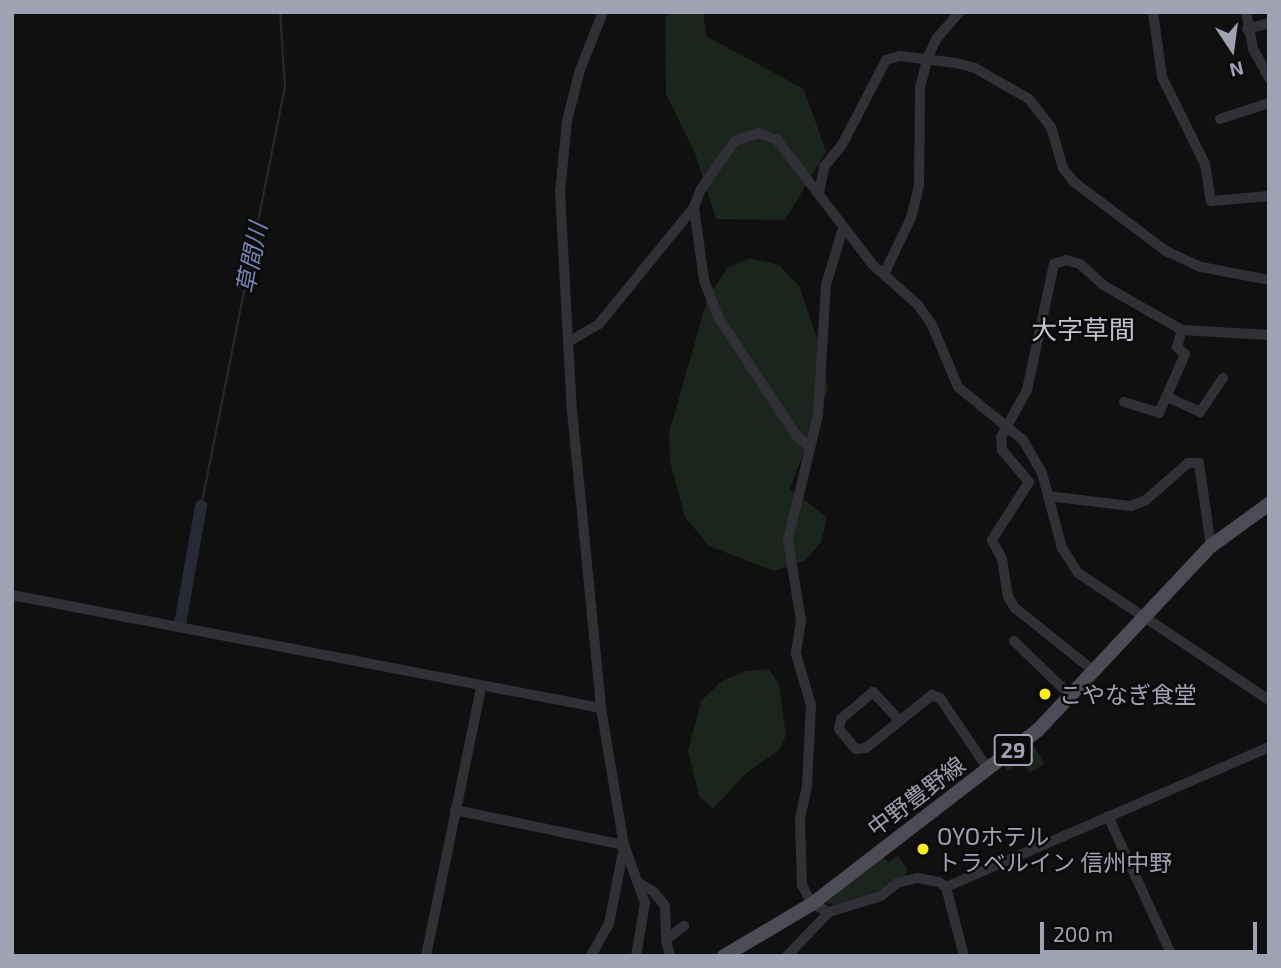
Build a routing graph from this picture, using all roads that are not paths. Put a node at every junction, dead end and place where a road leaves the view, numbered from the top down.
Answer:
1 (603, 12) edge
2 (960, 12) edge
3 (1153, 12) edge
4 (1246, 12) edge
5 (1269, 23) edge
6 (1247, 29) junction
7 (926, 59) junction
8 (1267, 71) edge
9 (1269, 103) edge
10 (1220, 119) dead end
11 (819, 193) junction
12 (1269, 196) edge
13 (694, 207) junction
14 (844, 228) junction
15 (884, 274) junction
16 (1269, 280) edge
17 (1182, 330) junction
18 (1269, 335) edge
19 (568, 342) junction
20 (1223, 378) dead end
21 (1167, 397) junction
22 (1124, 402) dead end
23 (1008, 425) junction
24 (810, 448) junction
25 (1048, 496) junction
26 (1269, 504) edge
27 (1211, 546) junction
28 (12, 595) edge
29 (1145, 618) junction
30 (1014, 641) dead end
31 (1095, 672) junction
32 (481, 687) junction
33 (1072, 697) junction
34 (1269, 700) edge
35 (601, 708) junction
36 (900, 721) junction
37 (1269, 747) edge
38 (988, 769) junction
39 (456, 810) junction
40 (1108, 816) junction
41 (624, 845) junction
42 (639, 883) junction
43 (946, 887) junction
44 (812, 904) junction
45 (829, 912) junction
46 (684, 926) dead end
47 (666, 940) junction
48 (426, 956) edge
49 (591, 956) edge
50 (636, 956) edge
51 (670, 956) edge
52 (724, 956) edge
53 (787, 956) edge
54 (964, 956) edge
55 (1172, 956) edge

1 - 19 street
2 - 7 street
3 - 12 street
4 - 6 street
5 - 6 street
6 - 8 street
7 - 11 street
7 - 15 street
7 - 16 street
9 - 10 street
11 - 13 street
11 - 14 street
13 - 19 street
13 - 24 street
14 - 15 street
14 - 24 street
15 - 23 street
17 - 18 street
17 - 21 street
17 - 23 street
19 - 35 street
20 - 21 street
21 - 22 street
23 - 25 street
23 - 31 street
24 - 44 street
25 - 27 street
25 - 29 street
26 - 27 main road, 中野豊野線 / 29
27 - 29 main road, 中野豊野線 / 29
28 - 32 street
29 - 31 main road, 中野豊野線 / 29
29 - 34 street
30 - 33 street
31 - 33 main road, 中野豊野線 / 29
32 - 35 street
32 - 39 street
33 - 38 main road, 中野豊野線 / 29
35 - 41 street
36 - 36 street
36 - 38 street
37 - 40 street
38 - 44 main road, 中野豊野線 / 29
39 - 41 street
39 - 48 street
40 - 43 street
40 - 55 street
41 - 42 street
41 - 49 street
42 - 47 street
42 - 50 street
43 - 45 street
43 - 54 street
44 - 45 street
44 - 52 main road, 中野豊野線 / 29
45 - 53 street
46 - 47 street
47 - 51 street

